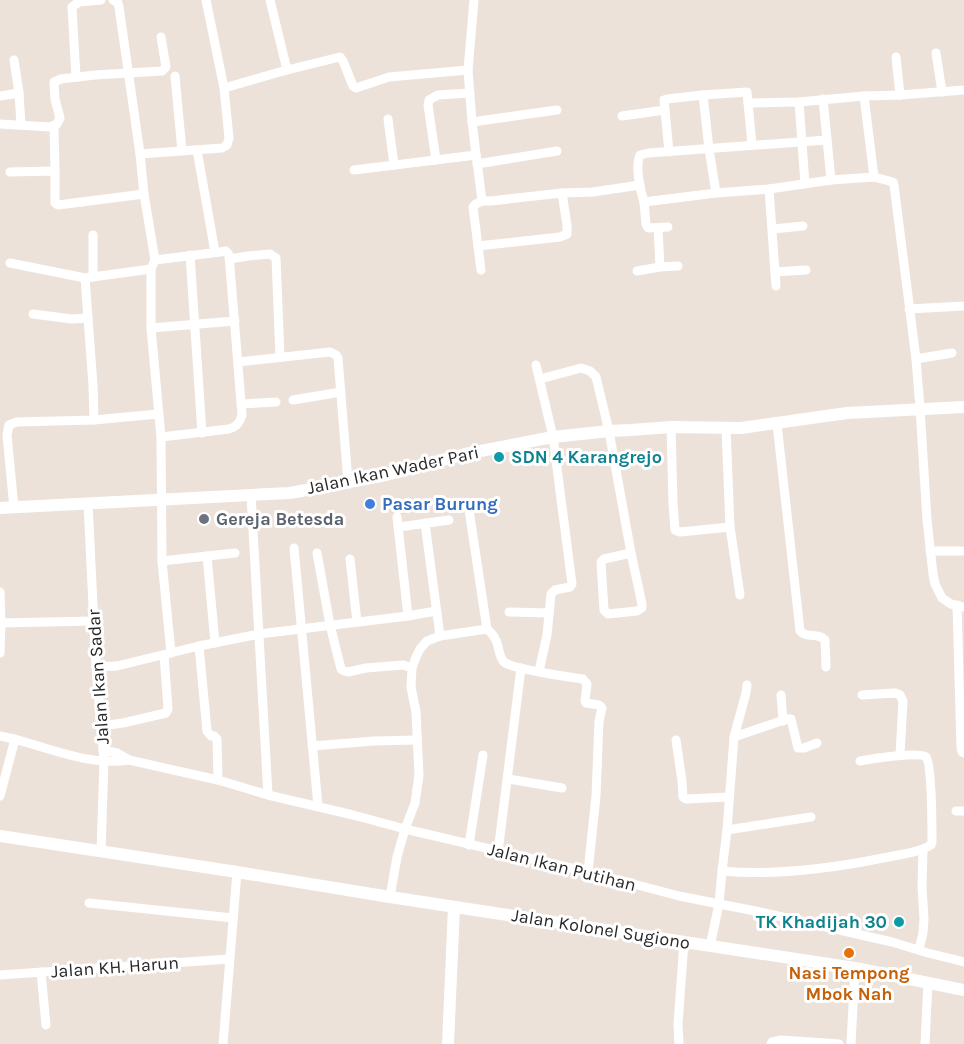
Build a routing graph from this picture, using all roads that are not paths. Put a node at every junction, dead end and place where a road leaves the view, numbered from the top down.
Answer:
1 (101, 0) edge
2 (113, 0) edge
3 (206, 0) edge
4 (270, 0) edge
5 (474, 0) edge
6 (161, 37) dead end
7 (936, 53) dead end
8 (896, 57) dead end
9 (14, 60) dead end
10 (287, 70) junction
11 (468, 70) junction
12 (128, 73) junction
13 (175, 76) dead end
14 (76, 77) junction
15 (224, 88) junction
16 (964, 90) edge
17 (942, 92) junction
18 (19, 93) junction
19 (470, 93) junction
20 (704, 95) junction
21 (900, 95) junction
22 (0, 96) edge
23 (864, 96) junction
24 (824, 99) junction
25 (799, 102) junction
26 (748, 103) junction
27 (557, 110) dead end
28 (665, 110) junction
29 (622, 116) dead end
30 (388, 119) dead end
31 (472, 122) junction
32 (0, 124) edge
33 (21, 125) junction
34 (54, 126) junction
35 (827, 140) junction
36 (802, 142) junction
37 (753, 145) junction
38 (709, 149) junction
39 (198, 150) junction
40 (183, 151) junction
41 (557, 152) dead end
42 (669, 152) junction
43 (140, 154) junction
44 (436, 160) junction
45 (477, 160) junction
46 (394, 165) junction
47 (354, 170) dead end
48 (55, 171) junction
49 (10, 172) dead end
50 (874, 177) junction
51 (831, 180) junction
52 (805, 184) junction
53 (640, 185) junction
54 (769, 189) junction
55 (562, 193) junction
56 (716, 193) junction
57 (144, 194) junction
58 (482, 201) junction
59 (644, 202) junction
60 (803, 226) dead end
61 (668, 227) dead end
62 (658, 228) junction
63 (773, 229) junction
64 (93, 235) dead end
65 (478, 246) junction
66 (215, 252) junction
67 (190, 255) junction
68 (229, 259) junction
69 (10, 263) dead end
70 (153, 264) junction
71 (678, 266) dead end
72 (660, 267) junction
73 (481, 270) dead end
74 (806, 270) dead end
75 (637, 271) dead end
76 (775, 272) junction
77 (89, 277) junction
78 (776, 286) dead end
79 (964, 306) edge
80 (909, 309) junction
81 (33, 314) dead end
82 (88, 318) junction
83 (235, 321) junction
84 (196, 324) junction
85 (151, 328) junction
86 (952, 353) dead end
87 (280, 357) junction
88 (915, 359) junction
89 (238, 362) junction
90 (536, 364) dead end
91 (540, 379) junction
92 (341, 392) junction
93 (293, 400) dead end
94 (276, 402) dead end
95 (241, 404) junction
96 (964, 406) edge
97 (920, 408) junction
98 (158, 414) junction
99 (94, 420) junction
100 (777, 424) junction
101 (671, 427) junction
102 (726, 428) junction
103 (609, 430) junction
104 (202, 433) junction
105 (161, 436) junction
106 (553, 436) junction
107 (348, 482) junction
108 (251, 495) junction
109 (162, 500) junction
110 (88, 503) junction
111 (0, 508) edge
112 (14, 508) junction
113 (469, 510) dead end
114 (397, 516) dead end
115 (449, 520) dead end
116 (425, 523) junction
117 (399, 527) junction
118 (730, 528) junction
119 (294, 548) dead end
120 (930, 551) junction
121 (964, 551) edge
122 (317, 553) dead end
123 (631, 553) junction
124 (235, 554) dead end
125 (207, 556) junction
126 (350, 559) dead end
127 (162, 561) junction
128 (0, 592) edge
129 (740, 595) dead end
130 (961, 606) edge
131 (436, 611) junction
132 (509, 612) dead end
133 (549, 613) junction
134 (408, 616) junction
135 (94, 621) junction
136 (357, 622) junction
137 (1, 623) edge
138 (330, 625) junction
139 (301, 629) junction
140 (487, 629) junction
141 (259, 634) junction
142 (440, 636) junction
143 (214, 643) junction
144 (199, 646) junction
145 (0, 653) edge
146 (168, 654) junction
147 (96, 667) junction
148 (826, 667) dead end
149 (412, 668) junction
150 (521, 668) junction
151 (539, 671) junction
152 (747, 685) dead end
153 (780, 695) dead end
154 (862, 695) dead end
155 (783, 720) junction
156 (101, 726) junction
157 (0, 736) edge
158 (734, 736) junction
159 (15, 739) junction
160 (417, 740) junction
161 (676, 740) dead end
162 (817, 743) dead end
163 (312, 746) junction
164 (103, 750) junction
165 (964, 753) edge
166 (483, 755) dead end
167 (900, 756) junction
168 (129, 760) junction
169 (104, 761) junction
170 (860, 761) dead end
171 (507, 779) junction
172 (218, 780) junction
173 (562, 788) dead end
174 (268, 795) junction
175 (0, 796) edge
176 (729, 797) junction
177 (318, 806) junction
178 (811, 816) dead end
179 (405, 829) junction
180 (727, 830) junction
181 (0, 836) edge
182 (469, 845) junction
183 (923, 849) junction
184 (101, 852) junction
185 (498, 852) junction
186 (722, 871) junction
187 (237, 872) junction
188 (588, 872) junction
189 (390, 897) junction
190 (89, 903) dead end
191 (719, 904) junction
192 (454, 906) junction
193 (232, 918) junction
194 (684, 942) junction
195 (710, 946) junction
196 (919, 949) junction
197 (229, 959) junction
198 (964, 962) edge
199 (855, 968) junction
200 (41, 972) junction
201 (0, 975) edge
202 (928, 982) junction
203 (964, 990) edge
204 (46, 1025) dead end
205 (223, 1044) edge
206 (448, 1044) edge
207 (679, 1044) edge
208 (771, 1044) edge
209 (839, 1044) edge
210 (851, 1044) edge
211 (925, 1044) edge

1 - 14 street
2 - 12 street
3 - 15 street
4 - 10 street
5 - 11 street
6 - 12 street
7 - 17 street
8 - 21 street
9 - 18 street
10 - 11 street
10 - 15 street
11 - 19 street
12 - 14 street
12 - 43 street
13 - 40 street
14 - 34 street
15 - 39 street
16 - 17 street
17 - 21 street
18 - 22 street
18 - 33 street
19 - 31 street
19 - 44 street
20 - 26 street
20 - 28 street
20 - 38 street
21 - 23 street
23 - 24 street
23 - 50 street
24 - 25 street
24 - 35 street
25 - 26 street
25 - 36 street
26 - 37 street
27 - 31 street
28 - 29 street
28 - 42 street
30 - 46 street
31 - 45 street
32 - 33 street
33 - 34 street
34 - 48 street
35 - 36 street
35 - 51 street
36 - 37 street
36 - 52 street
37 - 38 street
38 - 42 street
38 - 56 street
39 - 40 street
39 - 66 street
40 - 43 street
41 - 45 street
42 - 53 street
43 - 57 street
44 - 45 street
44 - 46 street
45 - 58 street
46 - 47 street
48 - 49 street
48 - 57 street
50 - 51 street
50 - 80 street
51 - 52 street
52 - 54 street
53 - 55 street
53 - 59 street
54 - 56 street
54 - 63 street
55 - 58 street
55 - 65 street
56 - 59 street
57 - 70 street
58 - 65 street
59 - 62 street
60 - 63 street
61 - 62 street
62 - 72 street
63 - 76 street
64 - 77 street
65 - 73 street
66 - 67 street
66 - 68 street
67 - 70 street
67 - 84 street
68 - 83 street
68 - 87 street
69 - 77 street
70 - 77 street
70 - 85 street
71 - 72 street
72 - 75 street
74 - 76 street
76 - 78 street
77 - 82 street
79 - 80 street
80 - 88 street
81 - 82 street
82 - 99 street
83 - 84 street
83 - 89 street
84 - 85 street
84 - 104 street
85 - 98 street
86 - 88 street
87 - 89 street
87 - 92 street
88 - 97 street
89 - 95 street
90 - 91 street
91 - 103 street
91 - 106 street
92 - 93 street
92 - 107 street
94 - 95 street
95 - 104 street
96 - 97 main road, Jalan Ikan Wader Pari
97 - 100 main road, Jalan Ikan Wader Pari
97 - 120 street
98 - 99 street
98 - 105 street
99 - 112 street
100 - 102 main road, Jalan Ikan Wader Pari
100 - 148 street
101 - 102 main road, Jalan Ikan Wader Pari
101 - 103 main road, Jalan Ikan Wader Pari
101 - 118 street
102 - 118 street
103 - 106 main road, Jalan Ikan Wader Pari
103 - 123 street
104 - 105 street
105 - 109 street
106 - 107 main road, Jalan Ikan Wader Pari
106 - 133 street
107 - 108 main road, Jalan Ikan Wader Pari
108 - 109 main road, Jalan Ikan Wader Pari
108 - 141 street
109 - 110 main road, Jalan Ikan Wader Pari
109 - 127 street
110 - 112 main road, Jalan Ikan Wader Pari
110 - 135 street, Jalan Ikan Sadar
111 - 112 main road, Jalan Ikan Wader Pari
113 - 140 street
114 - 117 street
115 - 116 street
116 - 117 street
116 - 131 street
117 - 134 street
118 - 129 street
119 - 139 street
120 - 121 street
120 - 130 street
122 - 138 street
123 - 123 street
124 - 125 street
125 - 127 street
125 - 143 street
126 - 136 street
127 - 146 street
128 - 137 street
130 - 165 street
131 - 134 street
131 - 142 street
132 - 133 street
133 - 151 street
134 - 136 street
135 - 137 street
135 - 147 street, Jalan Ikan Sadar
136 - 138 street
137 - 145 street
138 - 139 street
138 - 149 street
139 - 141 street
139 - 163 street
140 - 142 street
140 - 150 street
141 - 143 street
141 - 174 street
142 - 149 street
143 - 144 street
144 - 146 street
144 - 172 street
146 - 147 street
146 - 156 street
147 - 156 street, Jalan Ikan Sadar
149 - 160 street
150 - 151 street
150 - 171 street
151 - 188 street
152 - 158 street
153 - 155 street
154 - 167 street
155 - 158 street
155 - 162 street
156 - 164 street, Jalan Ikan Sadar
157 - 159 street
158 - 176 street
159 - 169 street
159 - 175 street
160 - 163 street
160 - 179 street
161 - 176 street
163 - 177 street
164 - 168 street
164 - 169 street, Jalan Ikan Sadar
166 - 182 street
167 - 170 street
167 - 183 street
168 - 169 street
168 - 172 street, Jalan Ikan Putihan
169 - 184 street, Jalan Ikan Sadar
171 - 173 street
171 - 185 street
172 - 174 street, Jalan Ikan Putihan
174 - 177 street, Jalan Ikan Putihan
176 - 180 street
177 - 179 street, Jalan Ikan Putihan
178 - 180 street
179 - 182 street, Jalan Ikan Putihan
179 - 189 street
180 - 186 street
181 - 184 main road, Jalan Kolonel Sugiono
182 - 185 street, Jalan Ikan Putihan
183 - 186 street
183 - 196 street
184 - 187 main road, Jalan Kolonel Sugiono
185 - 188 street, Jalan Ikan Putihan
186 - 191 street
187 - 189 main road, Jalan Kolonel Sugiono
187 - 193 street
188 - 191 street, Jalan Ikan Putihan
189 - 192 main road, Jalan Kolonel Sugiono
190 - 193 street
191 - 195 street
191 - 196 street, Jalan Ikan Putihan
192 - 194 main road, Jalan Kolonel Sugiono
192 - 206 main road
193 - 197 street
194 - 195 main road, Jalan Kolonel Sugiono
194 - 207 street
195 - 199 main road, Jalan Kolonel Sugiono
196 - 198 street, Jalan Ikan Putihan
197 - 200 street, Jalan KH. Harun
197 - 205 street
199 - 202 main road, Jalan Kolonel Sugiono
199 - 210 street
200 - 201 street, Jalan KH. Harun
200 - 204 street
202 - 203 main road, Jalan Kolonel Sugiono
202 - 211 street
208 - 209 street

